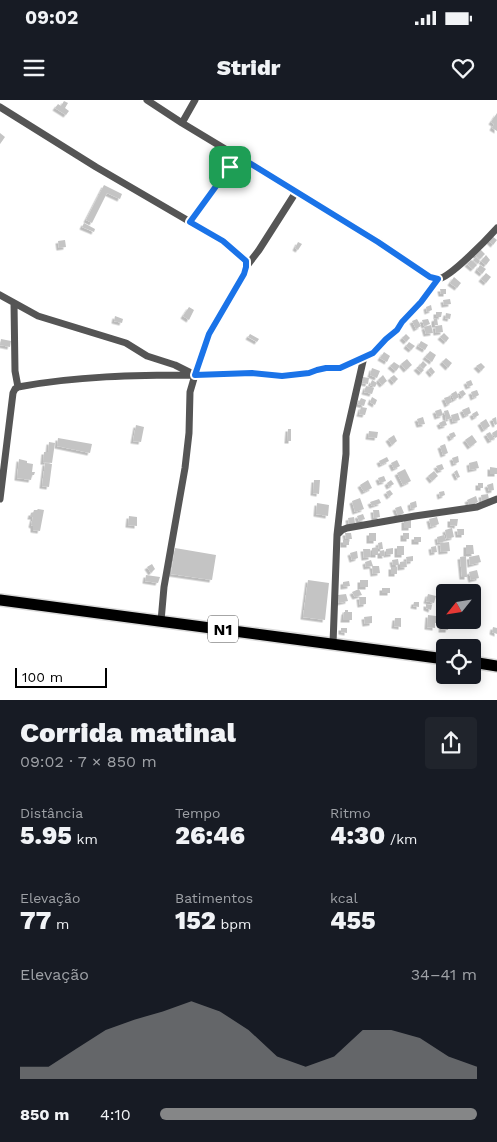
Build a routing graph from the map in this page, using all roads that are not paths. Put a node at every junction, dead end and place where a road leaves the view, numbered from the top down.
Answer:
1 (147, 100) edge
2 (195, 100) edge
3 (0, 107) edge
4 (182, 123) junction
5 (228, 151) junction
6 (243, 159) junction
7 (230, 167) junction
8 (296, 192) junction
9 (190, 222) junction
10 (497, 228) edge
11 (246, 267) junction
12 (438, 279) junction
13 (0, 295) edge
14 (14, 303) junction
15 (364, 357) junction
16 (195, 375) junction
17 (18, 387) junction
18 (0, 499) edge
19 (497, 499) edge
20 (337, 535) junction
21 (0, 600) edge
22 (161, 621) junction
23 (333, 644) junction
24 (436, 658) edge
25 (481, 663) edge
26 (497, 666) edge

1 - 4 street
2 - 4 street
3 - 9 street
4 - 5 street
5 - 6 street
5 - 7 street
6 - 7 street
6 - 8 street
7 - 9 street
8 - 11 street
8 - 12 street
9 - 11 street
10 - 12 street
11 - 16 street
12 - 15 street
13 - 14 street
14 - 16 street
14 - 17 street
15 - 16 street
15 - 20 street
16 - 17 street
16 - 22 street
17 - 18 street
19 - 20 street
20 - 23 street
21 - 22 highway, N1
22 - 23 highway, N1
23 - 24 highway, N1
25 - 26 highway

